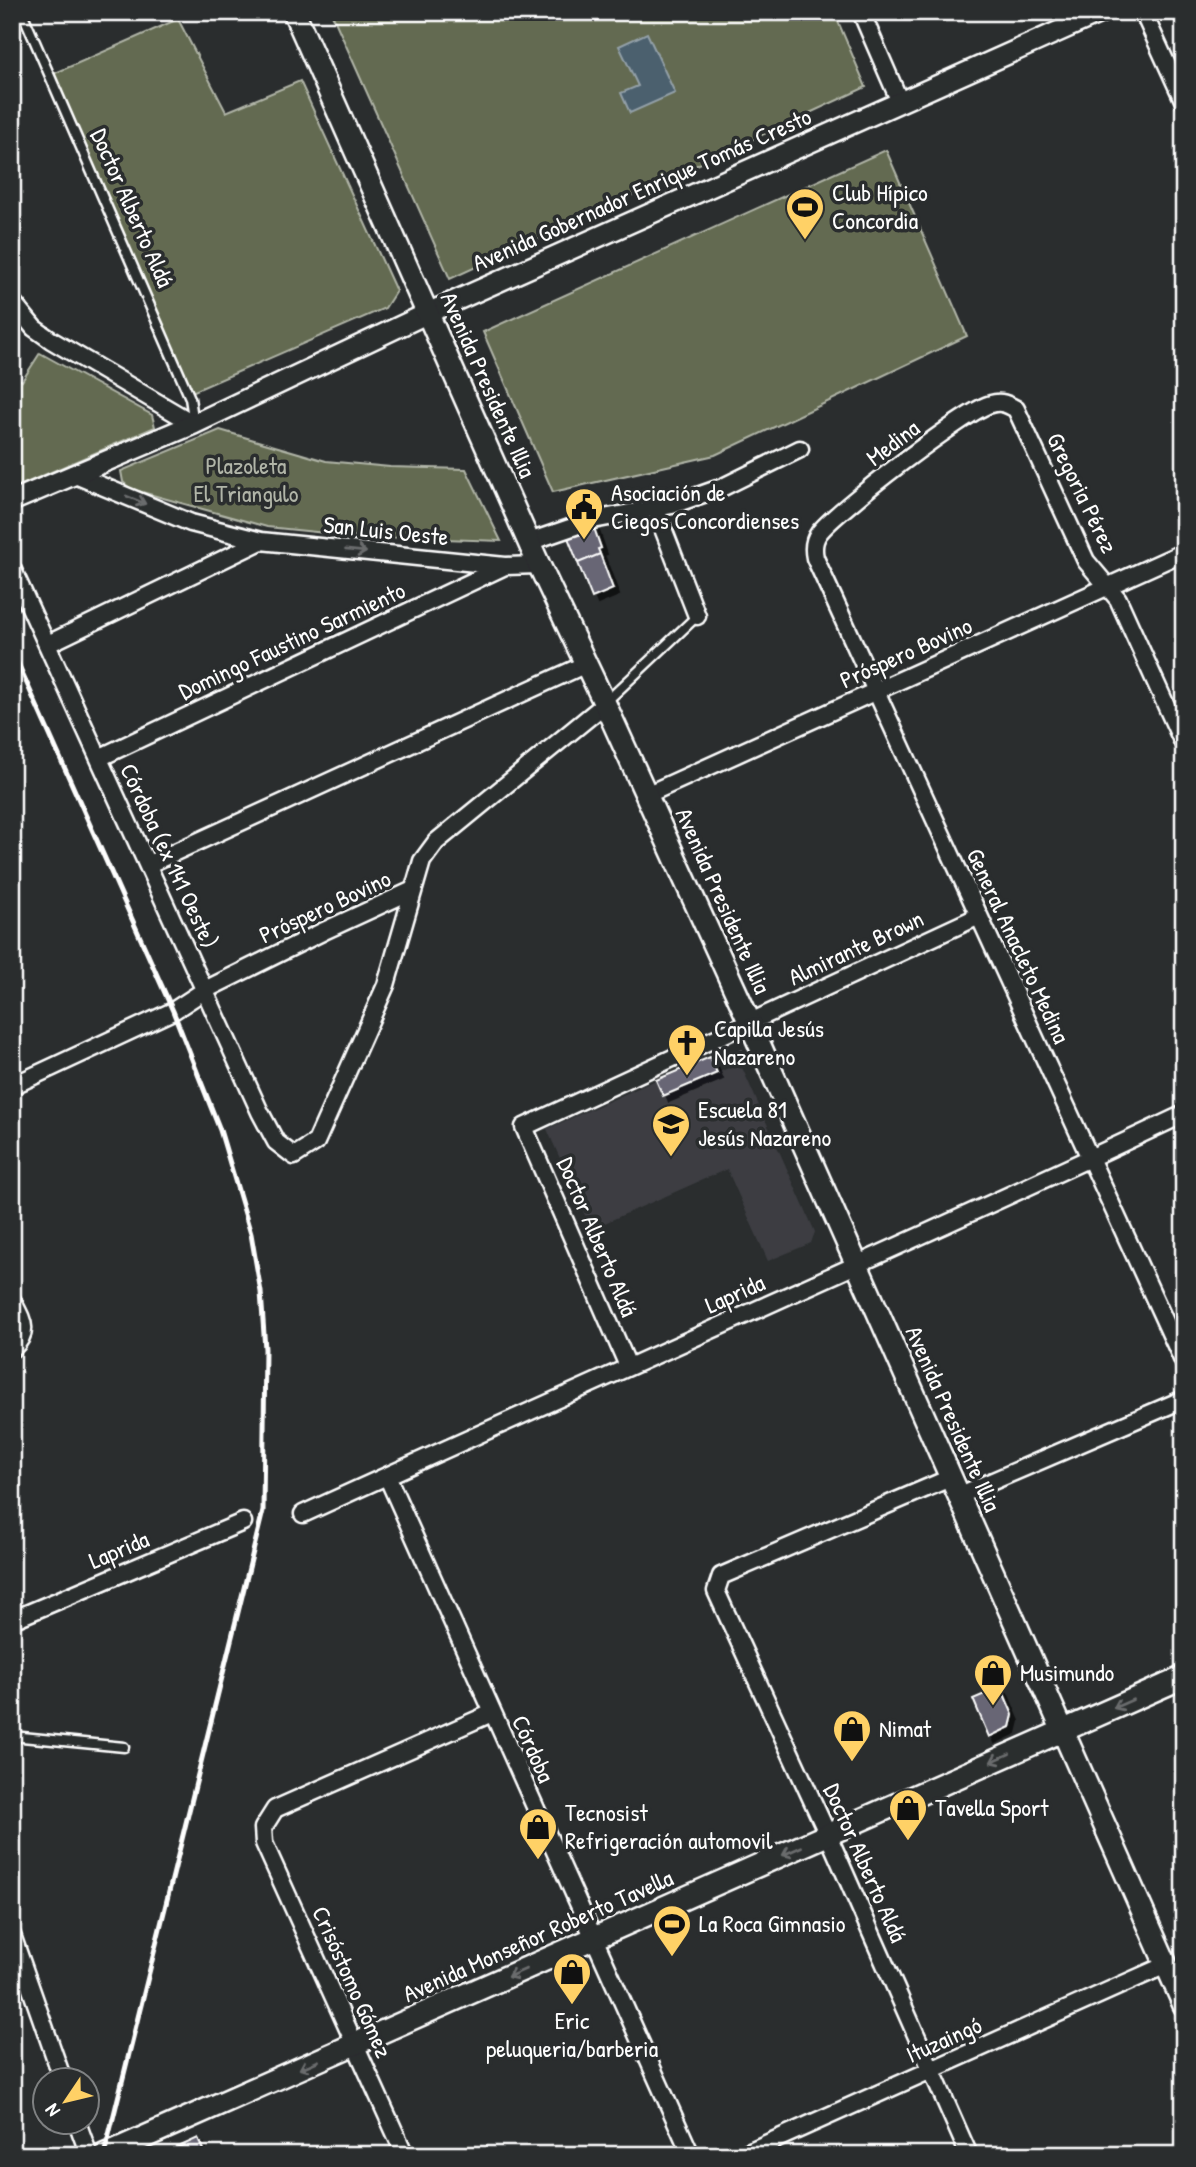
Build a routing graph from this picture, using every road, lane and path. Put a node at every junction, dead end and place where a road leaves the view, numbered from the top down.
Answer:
1 (22, 12) edge
2 (294, 12) edge
3 (862, 12) edge
4 (1102, 12) edge
5 (1143, 12) edge
6 (900, 102) junction
7 (1184, 103) edge
8 (12, 301) edge
9 (428, 313) junction
10 (1016, 409) joint
11 (194, 424) junction
12 (800, 449) dead end
13 (73, 474) junction
14 (12, 501) edge
15 (655, 508) junction
16 (261, 541) junction
17 (529, 542) junction
18 (813, 548) joint
19 (1184, 552) edge
20 (540, 565) junction
21 (505, 566) junction
22 (12, 568) edge
23 (1107, 586) junction
24 (697, 616) joint
25 (48, 644) junction
26 (586, 663) junction
27 (876, 692) junction
28 (605, 704) junction
29 (1184, 745) edge
30 (99, 758) junction
31 (646, 795) junction
32 (149, 864) junction
33 (413, 890) junction
34 (979, 916) junction
35 (205, 990) junction
36 (750, 1023) junction
37 (759, 1044) junction
38 (713, 1065) dead end
39 (12, 1086) edge
40 (1184, 1114) edge
41 (524, 1127) joint
42 (1091, 1158) junction
43 (857, 1265) junction
44 (12, 1300) edge
45 (17, 1345) edge
46 (1184, 1363) edge
47 (628, 1366) junction
48 (1184, 1399) edge
49 (387, 1476) junction
50 (954, 1487) junction
51 (303, 1514) dead end
52 (243, 1522) dead end
53 (12, 1620) edge
54 (1184, 1677) edge
55 (492, 1713) junction
56 (1063, 1731) junction
57 (12, 1736) edge
58 (124, 1747) dead end
59 (828, 1835) junction
60 (12, 1935) edge
61 (595, 1939) junction
62 (1166, 1965) junction
63 (1184, 2005) edge
64 (356, 2045) junction
65 (58, 2066) edge
66 (932, 2070) junction
67 (82, 2136) edge
68 (89, 2155) edge
69 (104, 2155) edge
70 (405, 2155) edge
71 (691, 2155) edge
72 (741, 2155) edge
73 (970, 2155) edge

1 - 11 lane, Doctor Alberto Aldá
2 - 9 main road, Avenida Presidente Illia
3 - 6 street
4 - 6 street, Avenida Gobernador Enrique Tomás Cresto
5 - 7 street
6 - 9 street, Avenida Gobernador Enrique Tomás Cresto
8 - 11 street
9 - 11 street, Avenida Gobernador Enrique Tomás Cresto
9 - 17 main road, Avenida Presidente Illia
10 - 18 street, Medina
10 - 23 street, Gregoria Pérez
11 - 13 street, Avenida Gobernador Enrique Tomás Cresto
12 - 15 street
13 - 14 street, Avenida Gobernador Enrique Tomás Cresto
13 -> 16 street, San Luis Oeste
15 - 17 street
15 - 24 street
16 -> 21 street, San Luis Oeste
16 - 25 street
17 - 20 main road, Avenida Presidente Illia
18 - 27 street, General Anacleto Medina
19 - 23 street, Próspero Bovino
20 - 21 street, San Luis Oeste
20 - 26 main road, Avenida Presidente Illia
21 - 30 street, Domingo Faustino Sarmiento
22 - 25 street, Córdoba (ex 141 Oeste)
23 - 27 street, Próspero Bovino
23 - 29 street, Gregoria Pérez
24 - 28 lane
25 - 30 street, Córdoba (ex 141 Oeste)
26 - 28 main road, Avenida Presidente Illia
26 - 32 street
27 - 31 street, Próspero Bovino
27 - 34 street, General Anacleto Medina
28 - 31 main road, Avenida Presidente Illia
28 - 33 street, Próspero Bovino
30 - 32 street, Córdoba (ex 141 Oeste)
31 - 36 main road, Avenida Presidente Illia
32 - 35 street, Córdoba (ex 141 Oeste)
33 - 35 street, Próspero Bovino
33 - 35 street, Córdoba (ex 141 Oeste)
34 - 36 street, Almirante Brown
34 - 42 street, General Anacleto Medina
35 - 39 street, Próspero Bovino
36 - 37 main road, Avenida Presidente Illia
36 - 41 street, Almirante Brown
37 - 38 path
37 - 43 main road, Avenida Presidente Illia
40 - 42 street, Laprida
41 - 47 street, Doctor Alberto Aldá
42 - 43 street, Laprida
42 - 46 street, General Anacleto Medina
43 - 47 street, Laprida
43 - 50 main road, Avenida Presidente Illia
44 - 45 street
47 - 49 street, Laprida
48 - 50 street
49 - 51 street, Laprida
49 - 55 street, Córdoba
50 - 56 main road, Avenida Presidente Illia
50 - 59 street, Doctor Alberto Aldá
52 - 53 street, Laprida
54 -> 56 main road, Avenida Monseñor Roberto Tavella
55 - 61 street, Córdoba
55 - 64 street, Crisóstomo Gómez
56 -> 59 main road, Avenida Monseñor Roberto Tavella
56 - 62 main road, Avenida Presidente Illia
57 - 58 lane
59 -> 61 main road, Avenida Monseñor Roberto Tavella
59 - 66 street, Doctor Alberto Aldá
60 - 65 street
61 -> 64 main road, Avenida Monseñor Roberto Tavella
61 - 71 street, Córdoba
62 - 63 main road, Avenida Presidente Illia
62 - 66 street, Ituzaingó
64 -> 69 main road, Avenida Monseñor Roberto Tavella
64 - 70 street, Crisóstomo Gómez
66 - 72 street, Ituzaingó
66 - 73 street, Doctor Alberto Aldá
67 - 68 street

